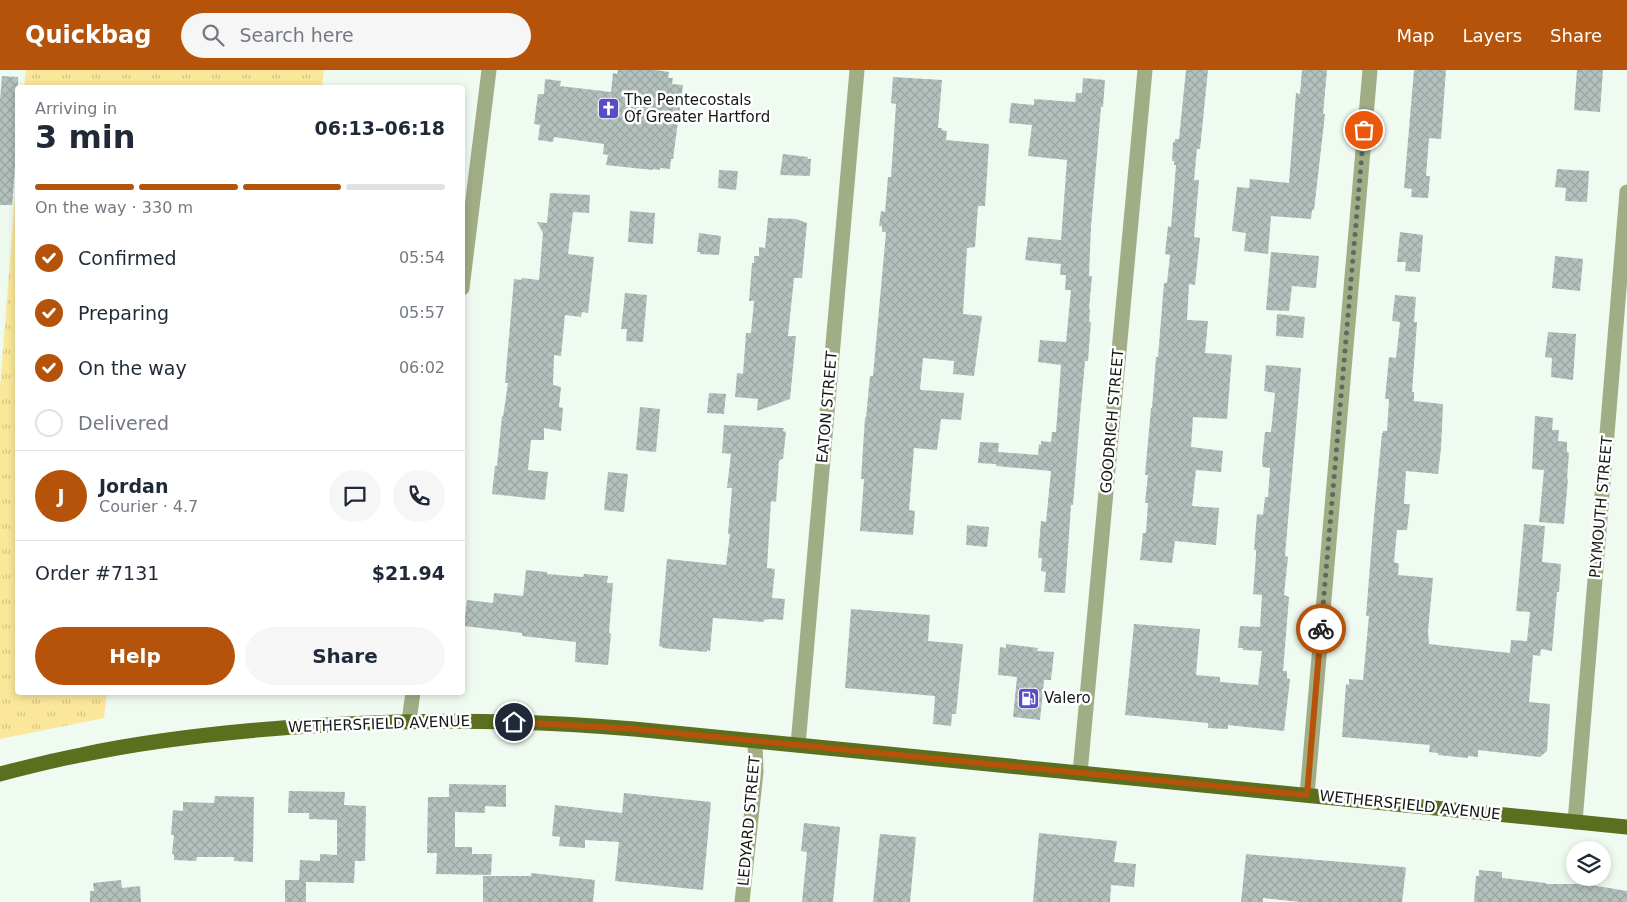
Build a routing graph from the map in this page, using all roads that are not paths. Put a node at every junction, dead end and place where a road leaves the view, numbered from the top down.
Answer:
1 (489, 70) edge
2 (857, 70) edge
3 (1145, 70) edge
4 (1370, 70) edge
5 (1627, 192) edge
6 (465, 264) edge
7 (413, 695) edge
8 (409, 721) junction
9 (755, 741) junction
10 (798, 745) junction
11 (1080, 773) junction
12 (0, 774) edge
13 (1307, 795) junction
14 (1575, 822) junction
15 (1627, 827) edge
16 (742, 902) edge

1 - 6 street
2 - 10 street, EATON STREET
3 - 11 street, GOODRICH STREET
4 - 13 street
5 - 14 street, PLYMOUTH STREET
7 - 8 street
8 - 9 main road, WETHERSFIELD AVENUE
8 - 12 main road, WETHERSFIELD AVENUE
9 - 10 main road, WETHERSFIELD AVENUE
9 - 16 street, LEDYARD STREET
10 - 11 main road, WETHERSFIELD AVENUE
11 - 13 main road, WETHERSFIELD AVENUE
13 - 14 main road, WETHERSFIELD AVENUE
14 - 15 main road, WETHERSFIELD AVENUE

